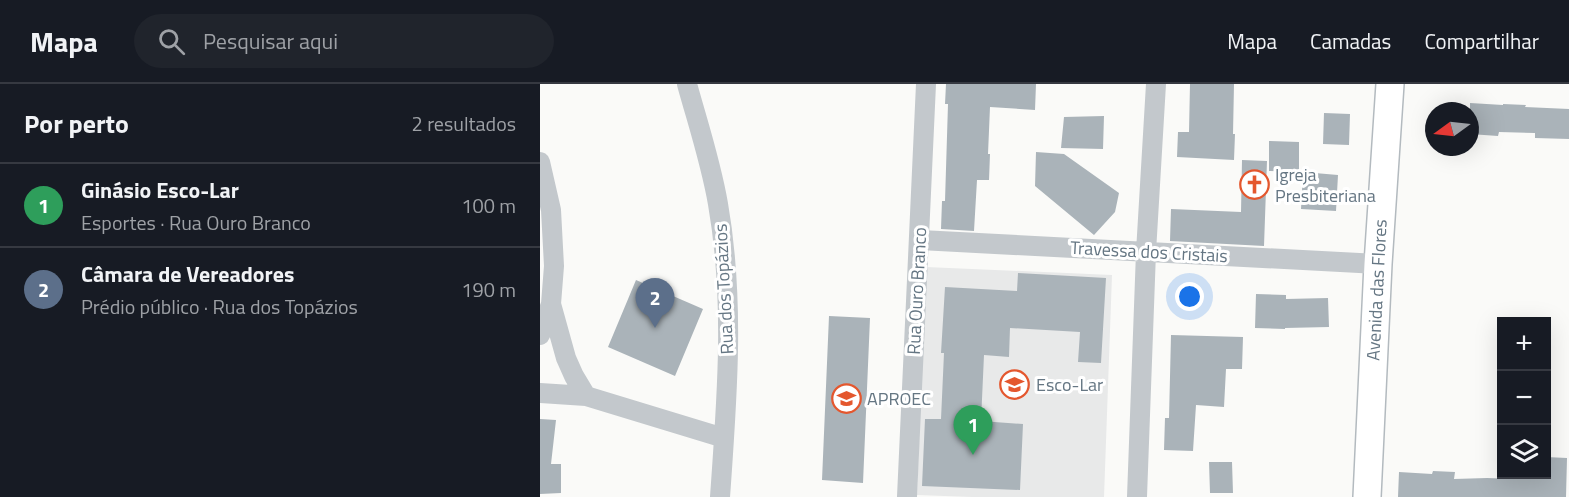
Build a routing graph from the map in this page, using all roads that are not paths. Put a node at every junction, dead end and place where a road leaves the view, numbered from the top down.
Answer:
1 (687, 84) edge
2 (926, 84) edge
3 (1155, 84) edge
4 (1390, 84) edge
5 (540, 162) edge
6 (920, 240) junction
7 (1146, 252) junction
8 (1378, 264) junction
9 (551, 304) junction
10 (540, 335) edge
11 (540, 393) edge
12 (586, 396) junction
13 (724, 438) junction
14 (720, 497) edge
15 (907, 497) edge
16 (1137, 497) edge
17 (1367, 497) edge

1 - 13 street, Rua dos Topázios
2 - 6 street, Rua Ouro Branco
3 - 7 street
4 - 8 street, Avenida das Flores
5 - 9 street
6 - 7 street, Travessa dos Cristais
6 - 15 street, Rua Ouro Branco
7 - 8 street, Travessa dos Cristais
7 - 16 street
8 - 17 street, Avenida das Flores
9 - 10 street
9 - 12 street
11 - 12 street
12 - 13 street
13 - 14 street, Rua dos Topázios

